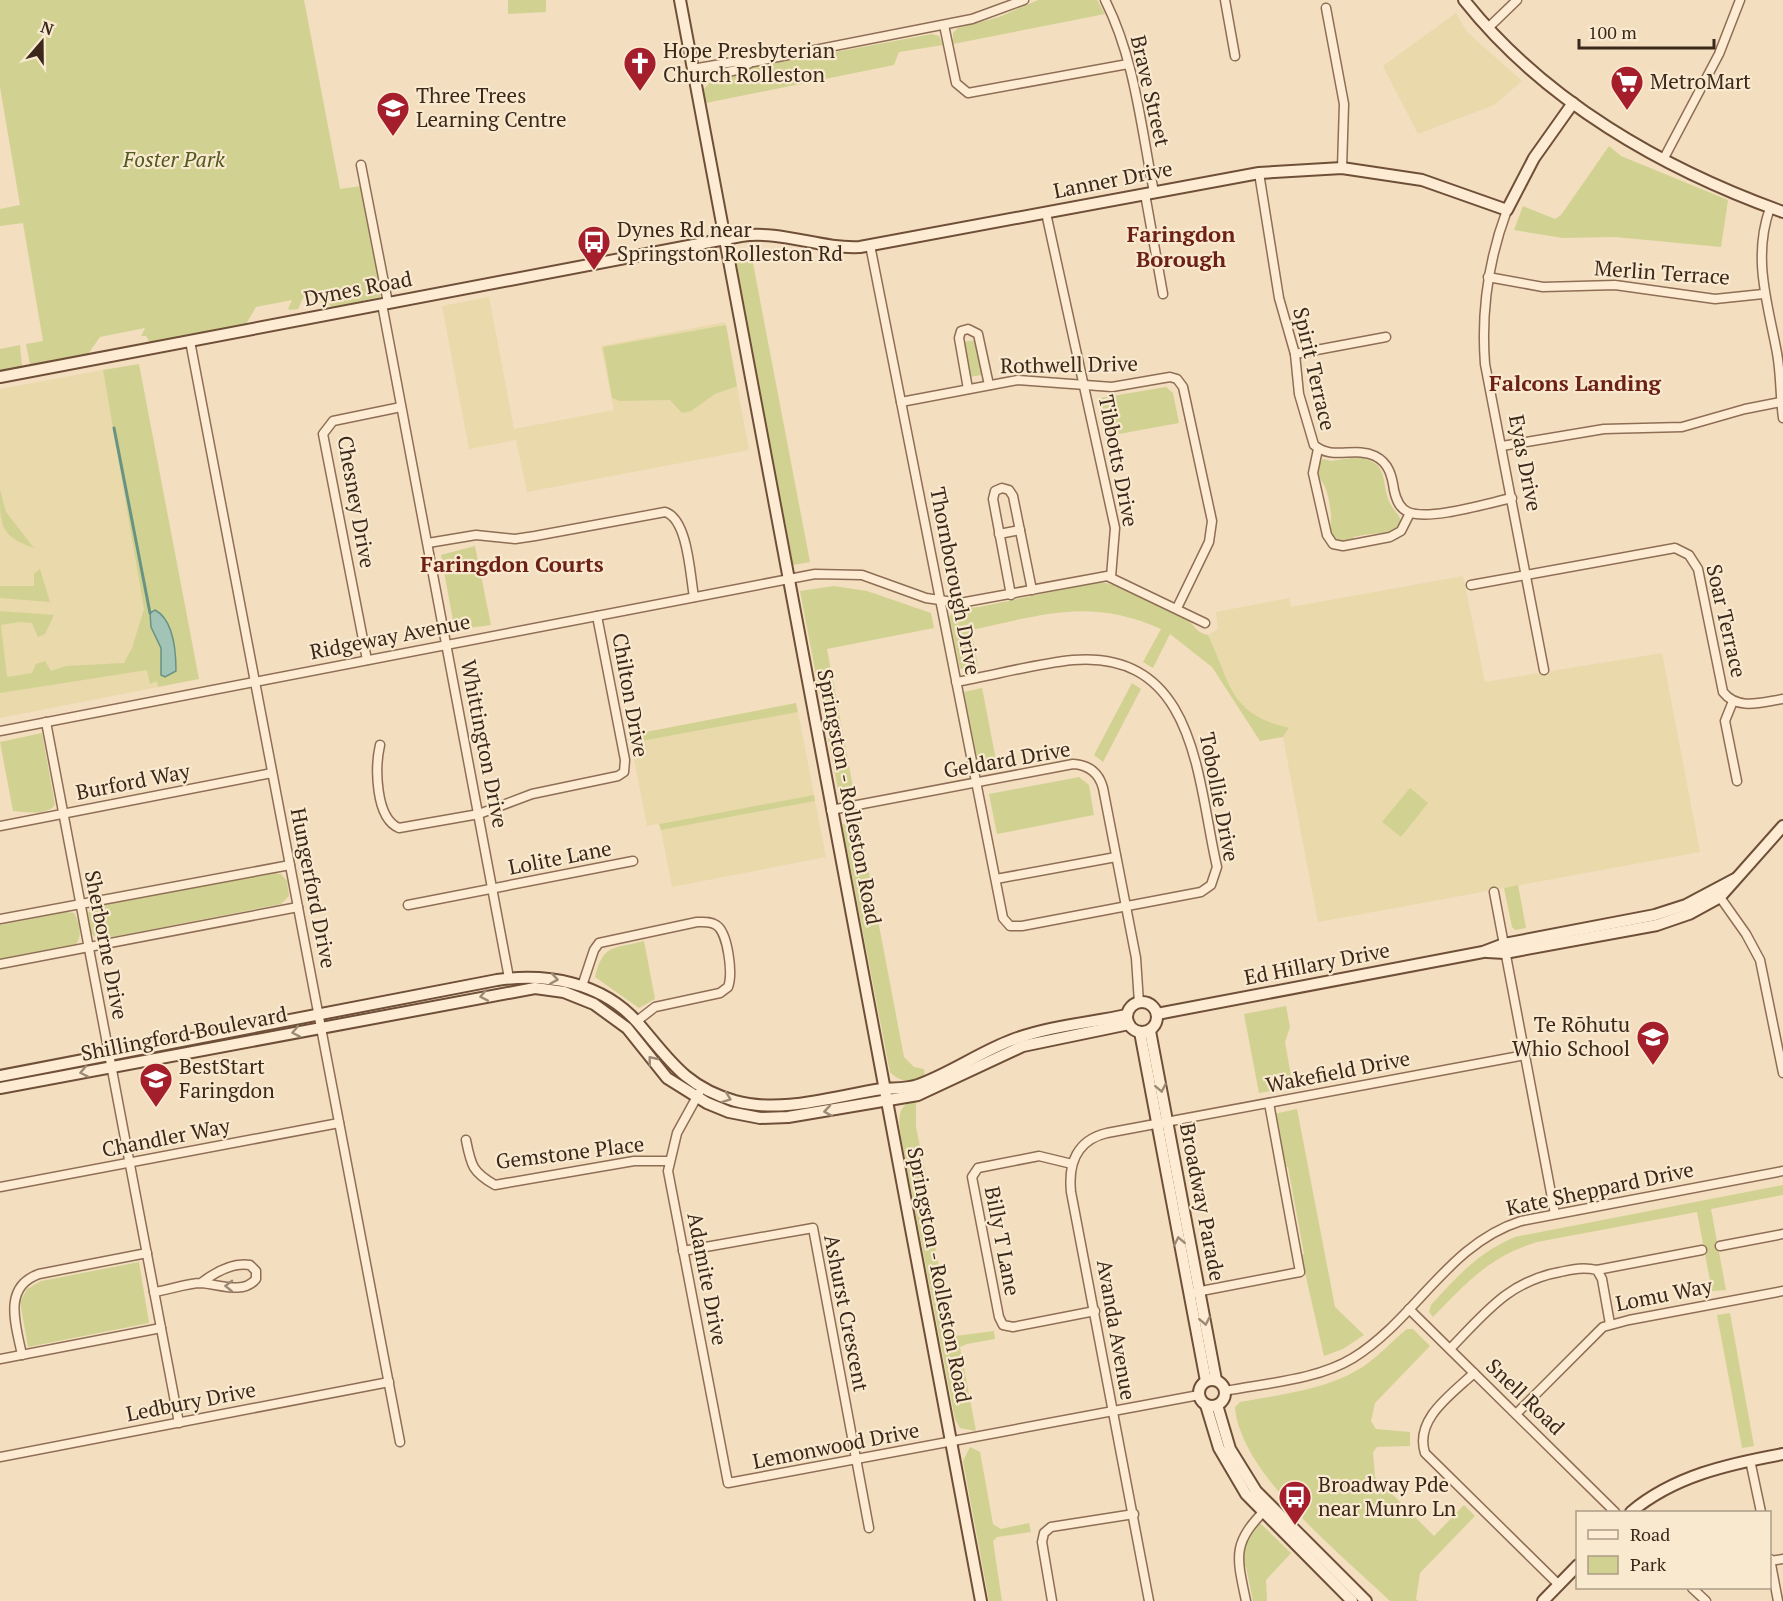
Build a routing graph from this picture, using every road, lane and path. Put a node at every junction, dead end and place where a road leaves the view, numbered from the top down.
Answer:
1 (680, 0) edge
2 (1024, 0) edge
3 (1105, 0) edge
4 (1225, 0) edge
5 (1464, 0) edge
6 (1517, 0) edge
7 (1740, 0) edge
8 (1326, 8) dead end
9 (944, 25) junction
10 (1488, 28) junction
11 (1235, 56) dead end
12 (1128, 64) junction
13 (693, 74) junction
14 (1573, 103) junction
15 (1663, 160) junction
16 (361, 165) dead end
17 (1342, 168) junction
18 (1259, 173) junction
19 (1149, 193) junction
20 (1770, 208) junction
21 (1507, 210) junction
22 (1783, 212) edge
23 (1046, 213) junction
24 (723, 239) junction
25 (870, 245) junction
26 (1488, 277) junction
27 (1163, 294) dead end
28 (1763, 294) junction
29 (385, 304) junction
30 (1386, 337) dead end
31 (190, 341) junction
32 (1295, 354) junction
33 (0, 377) edge
34 (989, 385) junction
35 (1084, 385) junction
36 (968, 389) junction
37 (901, 402) junction
38 (1781, 402) junction
39 (401, 407) junction
40 (1783, 418) edge
41 (1502, 446) junction
42 (1318, 449) junction
43 (1512, 498) junction
44 (1410, 513) junction
45 (1020, 530) junction
46 (999, 534) junction
47 (428, 543) junction
48 (1526, 574) junction
49 (1112, 577) junction
50 (788, 579) junction
51 (1471, 585) dead end
52 (1032, 590) junction
53 (1011, 595) junction
54 (694, 597) junction
55 (941, 602) junction
56 (1177, 608) junction
57 (597, 616) junction
58 (1205, 623) dead end
59 (447, 645) junction
60 (367, 660) junction
61 (1544, 670) dead end
62 (255, 681) junction
63 (956, 682) junction
64 (1783, 699) edge
65 (1733, 701) junction
66 (46, 722) junction
67 (0, 731) edge
68 (380, 745) dead end
69 (272, 773) junction
70 (1737, 781) dead end
71 (976, 783) junction
72 (831, 810) junction
73 (63, 814) junction
74 (479, 814) junction
75 (0, 826) edge
76 (1783, 826) edge
77 (1116, 857) junction
78 (633, 861) dead end
79 (290, 865) junction
80 (996, 879) junction
81 (493, 889) junction
82 (1494, 892) dead end
83 (1717, 893) junction
84 (80, 904) junction
85 (408, 905) dead end
86 (298, 907) junction
87 (1126, 907) junction
88 (0, 919) edge
89 (1006, 923) joint
90 (88, 947) junction
91 (1505, 948) junction
92 (0, 964) edge
93 (509, 978) junction
94 (582, 986) junction
95 (1139, 1003) junction
96 (372, 1006) junction
97 (1157, 1014) junction
98 (374, 1017) junction
99 (1128, 1019) junction
100 (320, 1021) junction
101 (637, 1021) junction
102 (1145, 1031) junction
103 (1525, 1055) junction
104 (109, 1056) junction
105 (111, 1067) junction
106 (1783, 1073) edge
107 (0, 1076) edge
108 (702, 1087) junction
109 (0, 1089) edge
110 (884, 1089) junction
111 (696, 1097) junction
112 (886, 1102) junction
113 (1269, 1103) junction
114 (339, 1123) junction
115 (1162, 1123) junction
116 (466, 1140) dead end
117 (669, 1161) junction
118 (130, 1163) junction
119 (1072, 1164) junction
120 (1783, 1171) edge
121 (0, 1187) edge
122 (1555, 1214) junction
123 (1783, 1234) edge
124 (1720, 1246) dead end
125 (1702, 1250) dead end
126 (683, 1251) junction
127 (147, 1253) junction
128 (1597, 1270) junction
129 (201, 1283) junction
130 (1783, 1291) edge
131 (154, 1292) junction
132 (1194, 1292) junction
133 (1409, 1309) junction
134 (1095, 1311) junction
135 (1610, 1324) junction
136 (161, 1328) junction
137 (1450, 1349) junction
138 (22, 1355) junction
139 (0, 1359) edge
140 (1474, 1373) junction
141 (1211, 1380) junction
142 (389, 1382) junction
143 (1225, 1390) junction
144 (1199, 1395) junction
145 (1211, 1405) junction
146 (1113, 1412) junction
147 (1516, 1414) junction
148 (179, 1423) junction
149 (400, 1442) dead end
150 (951, 1443) junction
151 (1783, 1454) edge
152 (0, 1456) edge
153 (856, 1460) junction
154 (1750, 1460) junction
155 (728, 1483) joint
156 (1266, 1509) junction
157 (1614, 1511) edge
158 (1632, 1511) edge
159 (1761, 1511) edge
160 (1134, 1514) junction
161 (868, 1528) dead end
162 (1771, 1565) edge
163 (1576, 1567) edge
164 (1559, 1585) junction
165 (1694, 1589) edge
166 (981, 1601) edge
167 (1052, 1601) edge
168 (1149, 1601) edge
169 (1246, 1601) edge
170 (1352, 1601) edge
171 (1366, 1601) edge
172 (1543, 1601) edge
173 (1706, 1601) edge
174 (1778, 1601) edge

1 - 13 street, Springston - Rolleston Road
2 - 9 street
3 - 12 street, Brave Street
4 - 11 street
5 - 10 street
6 - 10 street
7 - 15 street
8 - 17 street
9 - 12 street
9 - 13 street
10 - 14 street
12 - 19 street, Brave Street
13 - 24 street, Springston - Rolleston Road
14 - 15 street
14 - 21 street, Eyas Drive
15 - 20 street
16 - 29 street, Whittington Drive
17 - 18 street, Lanner Drive
17 - 21 street, Lanner Drive
18 - 19 street, Lanner Drive
18 - 32 street, Spirit Terrace
19 - 23 street, Lanner Drive
19 - 27 street, Brave Street
20 - 22 street
20 - 28 street
21 - 26 street, Eyas Drive
23 - 25 street, Lanner Drive
23 - 35 street, Tibbotts Drive
24 - 25 street, Lanner Drive
24 - 29 street, Dynes Road
24 - 50 street, Springston - Rolleston Road
25 - 37 street, Thornborough Drive
26 - 28 street, Merlin Terrace
26 - 41 street, Eyas Drive
28 - 38 street
29 - 31 street, Dynes Road
29 - 39 street, Whittington Drive
30 - 32 street
31 - 33 street, Dynes Road
31 - 62 street, Hungerford Drive
32 - 42 street, Spirit Terrace
34 - 35 street, Rothwell Drive
34 - 36 street, Rothwell Drive
34 - 36 street
35 - 49 street, Tibbotts Drive
35 - 56 street, Rothwell Drive
36 - 37 street, Rothwell Drive
37 - 55 street, Thornborough Drive
38 - 40 street
38 - 41 street
39 - 47 street, Whittington Drive
39 - 60 street, Chesney Drive
41 - 43 street, Eyas Drive
42 - 44 street, Spirit Terrace
42 - 44 street
43 - 44 street
43 - 48 street, Eyas Drive
45 - 46 street
45 - 46 street
45 - 52 street
46 - 53 street
47 - 54 street
47 - 59 street, Whittington Drive
48 - 51 street, Soar Terrace
48 - 61 street, Eyas Drive
48 - 65 street, Soar Terrace
49 - 52 street, Ridgeway Avenue
49 - 56 street
50 - 54 street, Ridgeway Avenue
50 - 55 street, Ridgeway Avenue
50 - 72 street, Springston - Rolleston Road
52 - 53 street, Ridgeway Avenue
53 - 55 street, Ridgeway Avenue
54 - 57 street, Ridgeway Avenue
55 - 63 street, Thornborough Drive
56 - 58 street
57 - 59 street, Ridgeway Avenue
57 - 74 street, Chilton Drive
59 - 60 street, Ridgeway Avenue
59 - 74 street, Whittington Drive
60 - 62 street, Ridgeway Avenue
62 - 66 street, Ridgeway Avenue
62 - 69 street, Hungerford Drive
63 - 71 street, Thornborough Drive
63 - 87 street, Tobollie Drive
64 - 65 street, Soar Terrace
65 - 70 street
66 - 67 street, Ridgeway Avenue
66 - 73 street, Sherborne Drive
68 - 74 street
69 - 73 street, Burford Way
69 - 79 street, Hungerford Drive
71 - 72 street, Geldard Drive
71 - 77 street, Geldard Drive
71 - 80 street, Thornborough Drive
72 - 110 street, Springston - Rolleston Road
73 - 75 street, Burford Way
73 - 84 street, Sherborne Drive
74 - 81 street, Whittington Drive
76 - 83 street, Ed Hillary Drive
77 - 80 street
77 - 87 street, Geldard Drive
78 - 81 street, Lolite Lane
79 - 84 street
79 - 86 street, Hungerford Drive
80 - 89 street, Thornborough Drive
81 - 85 street, Lolite Lane
81 - 93 street, Whittington Drive
82 - 91 street
83 - 91 street, Ed Hillary Drive
83 - 106 street
84 - 88 street
84 - 90 street, Sherborne Drive
86 - 90 street
86 - 100 street, Hungerford Drive
87 - 89 street, Tobollie Drive
87 - 95 street, Geldard Drive
90 - 92 street
90 - 104 street, Sherborne Drive
91 - 97 street, Ed Hillary Drive
91 - 103 street
93 -> 94 street, Shillingford Boulevard
93 - 96 street, Shillingford Boulevard
94 - 101 street, Shillingford Boulevard
94 - 101 street
95 - 97 street
95 - 99 street
96 - 98 street
96 - 100 street, Shillingford Boulevard
97 - 102 street
98 - 100 street, Shillingford Boulevard
111 -> 98 street, Shillingford Boulevard
99 - 102 street
99 - 110 street
99 - 112 street
100 - 104 street, Shillingford Boulevard
100 -> 105 street, Shillingford Boulevard
100 - 114 street, Hungerford Drive
101 - 108 street, Shillingford Boulevard
102 - 115 street, Broadway Parade
103 - 113 street, Wakefield Drive
103 - 122 street
104 - 105 street, Sherborne Drive
104 - 107 street, Shillingford Boulevard
105 -> 109 street, Shillingford Boulevard
105 - 118 street, Sherborne Drive
108 -> 110 street, Shillingford Boulevard
108 - 111 street, Adamite Drive
110 - 112 street, Springston - Rolleston Road
112 -> 111 street, Shillingford Boulevard
111 - 117 street, Adamite Drive
112 - 150 street, Springston - Rolleston Road
113 - 115 street, Wakefield Drive
113 - 132 street
114 - 118 street, Chandler Way
114 - 142 street, Hungerford Drive
115 - 119 street
115 - 132 street, Broadway Parade
116 - 117 street, Gemstone Place
117 - 126 street, Adamite Drive
118 - 121 street, Chandler Way
118 - 127 street, Sherborne Drive
119 - 134 street, Avanda Avenue
119 - 134 street, Billy T Lane
120 - 122 street, Kate Sheppard Drive
122 - 133 street, Kate Sheppard Drive
123 - 124 street
125 - 128 street
126 - 153 street, Ashurst Crescent
126 - 155 street, Adamite Drive
127 - 131 street, Sherborne Drive
127 - 138 street
128 - 135 street
128 - 137 street
129 -> 129 street
129 - 131 street
130 - 135 street, Lomu Way
131 - 136 street, Sherborne Drive
132 - 141 street, Broadway Parade
133 - 137 street, Snell Road
133 - 143 street, Kate Sheppard Drive
134 - 146 street, Avanda Avenue
135 - 147 street, Lomu Way
136 - 138 street
136 - 148 street, Sherborne Drive
137 - 140 street, Snell Road
138 - 139 street
140 - 147 street, Snell Road
140 - 164 street
141 - 143 street
141 - 144 street
142 - 148 street, Ledbury Drive
142 - 149 street, Hungerford Drive
143 - 145 street
144 - 145 street
144 - 146 street
145 - 156 street
146 - 150 street
146 - 160 street, Avanda Avenue
147 - 157 street, Snell Road
148 - 152 street, Ledbury Drive
150 - 153 street, Lemonwood Drive
150 - 166 street, Springston - Rolleston Road
151 - 154 street
153 - 155 street, Lemonwood Drive
153 - 161 street
154 - 158 street
154 - 159 street
156 - 169 street
156 - 170 street
156 - 171 street
160 - 167 street
160 - 168 street, Avanda Avenue
162 - 174 street
163 - 164 street
164 - 172 street
165 - 173 street

